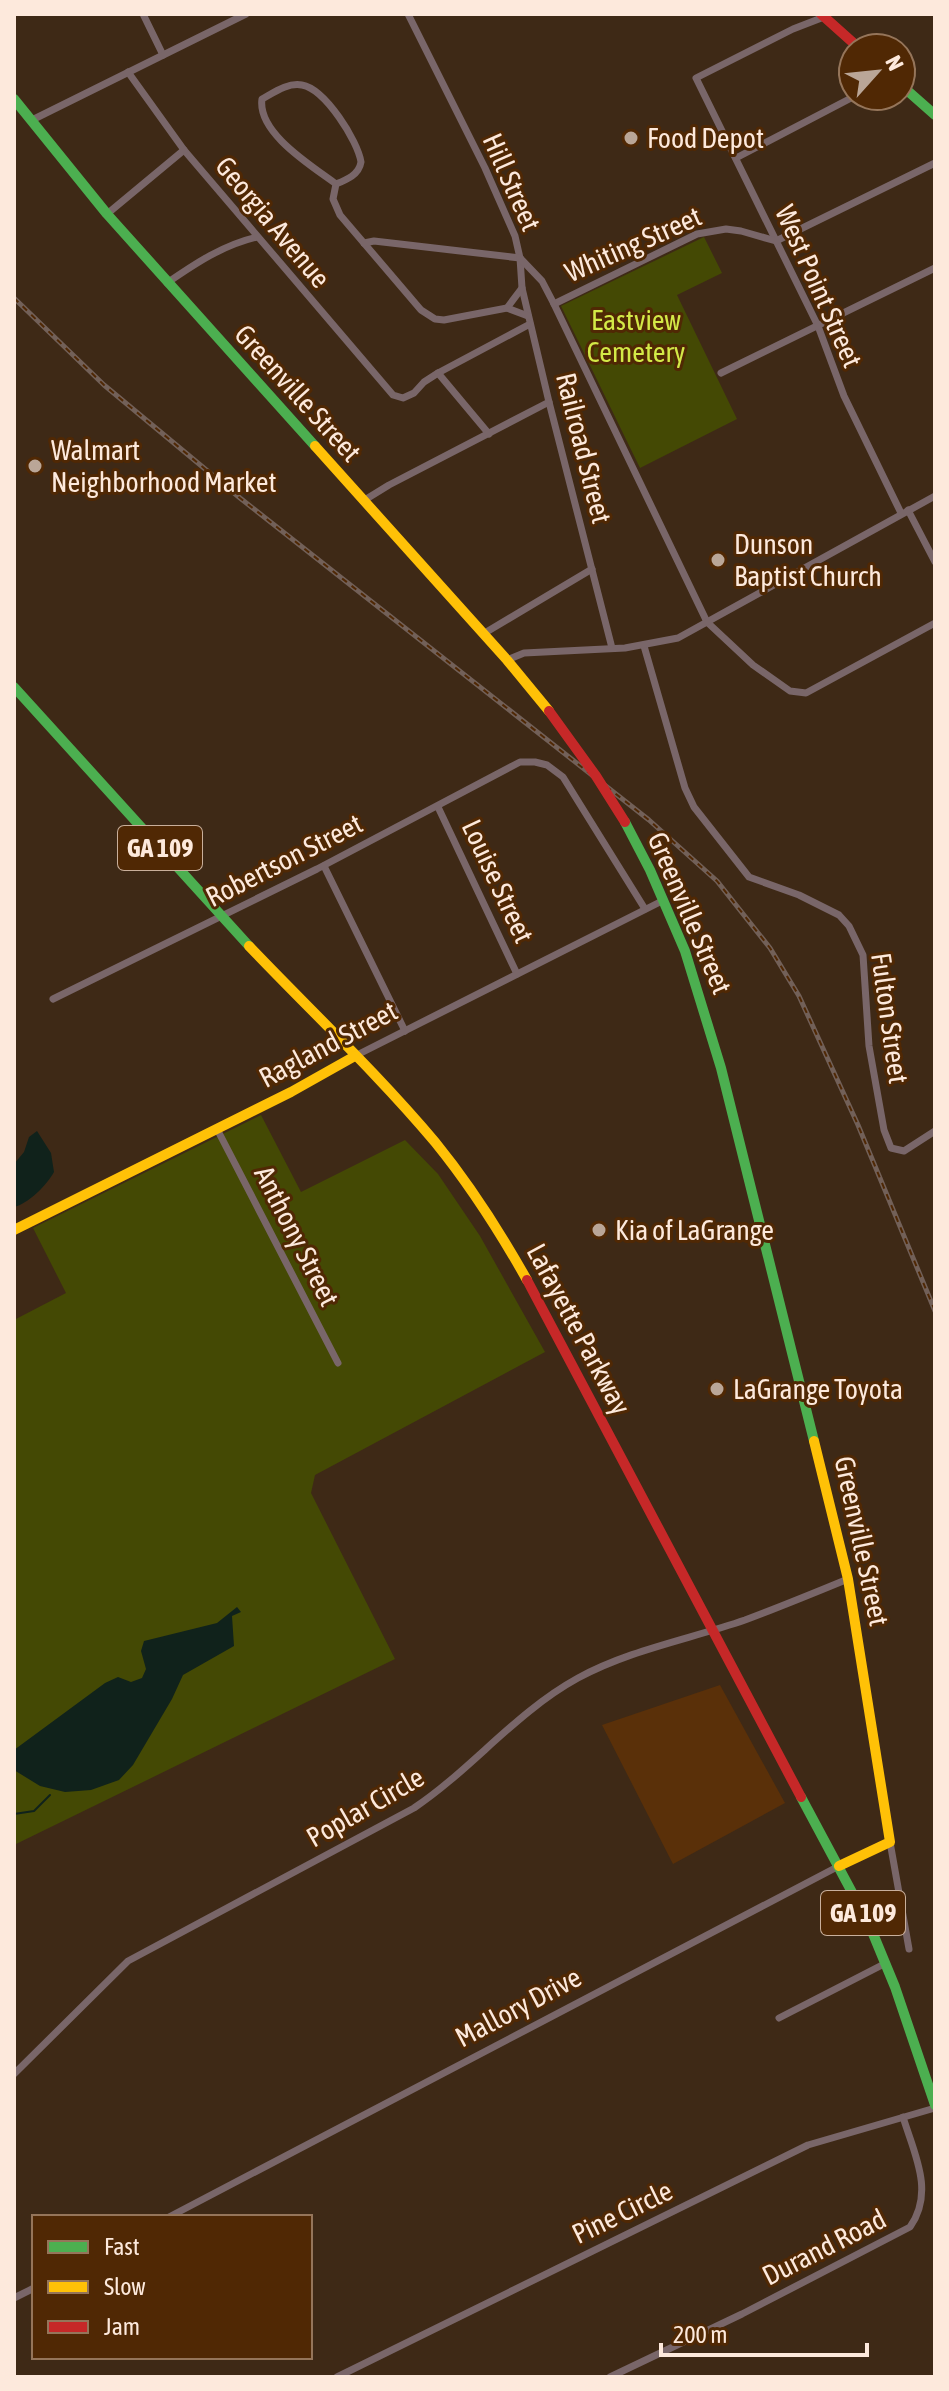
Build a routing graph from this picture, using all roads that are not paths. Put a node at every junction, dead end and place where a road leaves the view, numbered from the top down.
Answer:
1 (143, 14) edge
2 (222, 14) edge
3 (246, 14) edge
4 (408, 14) edge
5 (822, 16) edge
6 (226, 24) junction
7 (840, 32) edge
8 (163, 55) junction
9 (128, 72) junction
10 (14, 99) edge
11 (917, 99) edge
12 (837, 105) edge
13 (935, 115) edge
14 (32, 120) junction
15 (184, 150) junction
16 (736, 158) junction
17 (935, 163) edge
18 (336, 184) junction
19 (107, 214) junction
20 (257, 237) junction
21 (776, 241) junction
22 (363, 243) junction
23 (520, 258) junction
24 (935, 268) edge
25 (167, 283) junction
26 (522, 288) junction
27 (554, 304) junction
28 (507, 308) junction
29 (529, 320) junction
30 (818, 326) junction
31 (438, 373) junction
32 (721, 373) dead end
33 (549, 402) junction
34 (489, 434) junction
35 (935, 496) edge
36 (363, 501) junction
37 (905, 512) junction
38 (935, 562) edge
39 (592, 569) junction
40 (707, 622) junction
41 (935, 623) edge
42 (483, 634) junction
43 (644, 646) junction
44 (612, 648) junction
45 (507, 660) junction
46 (14, 687) edge
47 (438, 807) junction
48 (324, 866) junction
49 (664, 900) junction
50 (645, 909) junction
51 (221, 917) junction
52 (517, 974) junction
53 (53, 999) dead end
54 (405, 1031) junction
55 (355, 1056) junction
56 (217, 1129) junction
57 (935, 1131) edge
58 (14, 1230) edge
59 (338, 1363) dead end
60 (848, 1579) junction
61 (713, 1630) junction
62 (890, 1842) junction
63 (839, 1866) junction
64 (909, 1949) dead end
65 (886, 1963) junction
66 (779, 2018) dead end
67 (14, 2074) edge
68 (935, 2106) edge
69 (903, 2117) junction
70 (173, 2215) edge
71 (32, 2289) edge
72 (14, 2298) edge
73 (337, 2377) edge
74 (610, 2377) edge

1 - 8 street
2 - 6 street
3 - 6 street
4 - 23 street, Hill Street
5 - 7 main road
5 - 16 street, West Point Street
6 - 8 street
8 - 9 street
9 - 14 street
9 - 15 street, Georgia Avenue
10 - 14 main road, Greenville Street
11 - 13 main road
12 - 16 street
14 - 19 main road, Greenville Street
15 - 19 street
15 - 20 street, Georgia Avenue
16 - 21 street, West Point Street
17 - 21 street
18 - 18 street
18 - 22 street
19 - 25 main road, Greenville Street
20 - 25 street
20 - 31 street, Georgia Avenue
21 - 27 street, Whiting Street
21 - 30 street, West Point Street
22 - 23 street
22 - 28 street
23 - 26 street, Railroad Street
23 - 27 street, Hill Street
24 - 30 street
25 - 36 main road, Greenville Street
26 - 28 street
26 - 29 street, Railroad Street
27 - 40 street, Hill Street
28 - 29 street
29 - 31 street
29 - 33 street, Railroad Street
30 - 32 street
30 - 37 street, West Point Street
31 - 34 street
33 - 34 street
33 - 39 street, Railroad Street
34 - 36 street
35 - 37 street
36 - 42 main road, Greenville Street
37 - 38 street, West Point Street
37 - 40 street
39 - 42 street
39 - 44 street, Railroad Street
40 - 41 street
40 - 43 street
42 - 45 main road, Greenville Street
43 - 44 street
43 - 57 street, Fulton Street
44 - 45 street
45 - 49 main road, Greenville Street, bridge
46 - 51 main road, Lafayette Parkway / GA 109
47 - 48 street, Robertson Street
47 - 50 street, Robertson Street
47 - 52 street, Louise Street
48 - 51 street, Robertson Street
48 - 54 street
49 - 50 street, Ragland Street
49 - 60 main road, Greenville Street
50 - 52 street, Ragland Street
51 - 53 street, Robertson Street
51 - 55 main road, Lafayette Parkway / GA 109
52 - 54 street, Ragland Street
54 - 55 street, Ragland Street
55 - 56 main road, Ragland Street
55 - 61 main road, Lafayette Parkway / GA 109
56 - 58 main road, Ragland Street
56 - 59 street, Anthony Street
60 - 61 street, Poplar Circle
60 - 62 main road, Greenville Street
61 - 63 main road, Lafayette Parkway / GA 109
61 - 67 street, Poplar Circle
62 - 63 main road, Mallory Drive
62 - 64 street, Greenville Street
63 - 65 main road, Lafayette Parkway / GA 109
63 - 70 street, Mallory Drive
65 - 66 street
65 - 68 main road, Lafayette Parkway / GA 109
68 - 69 street, Pine Circle
69 - 73 street, Pine Circle
69 - 74 street, Durand Road
71 - 72 street

